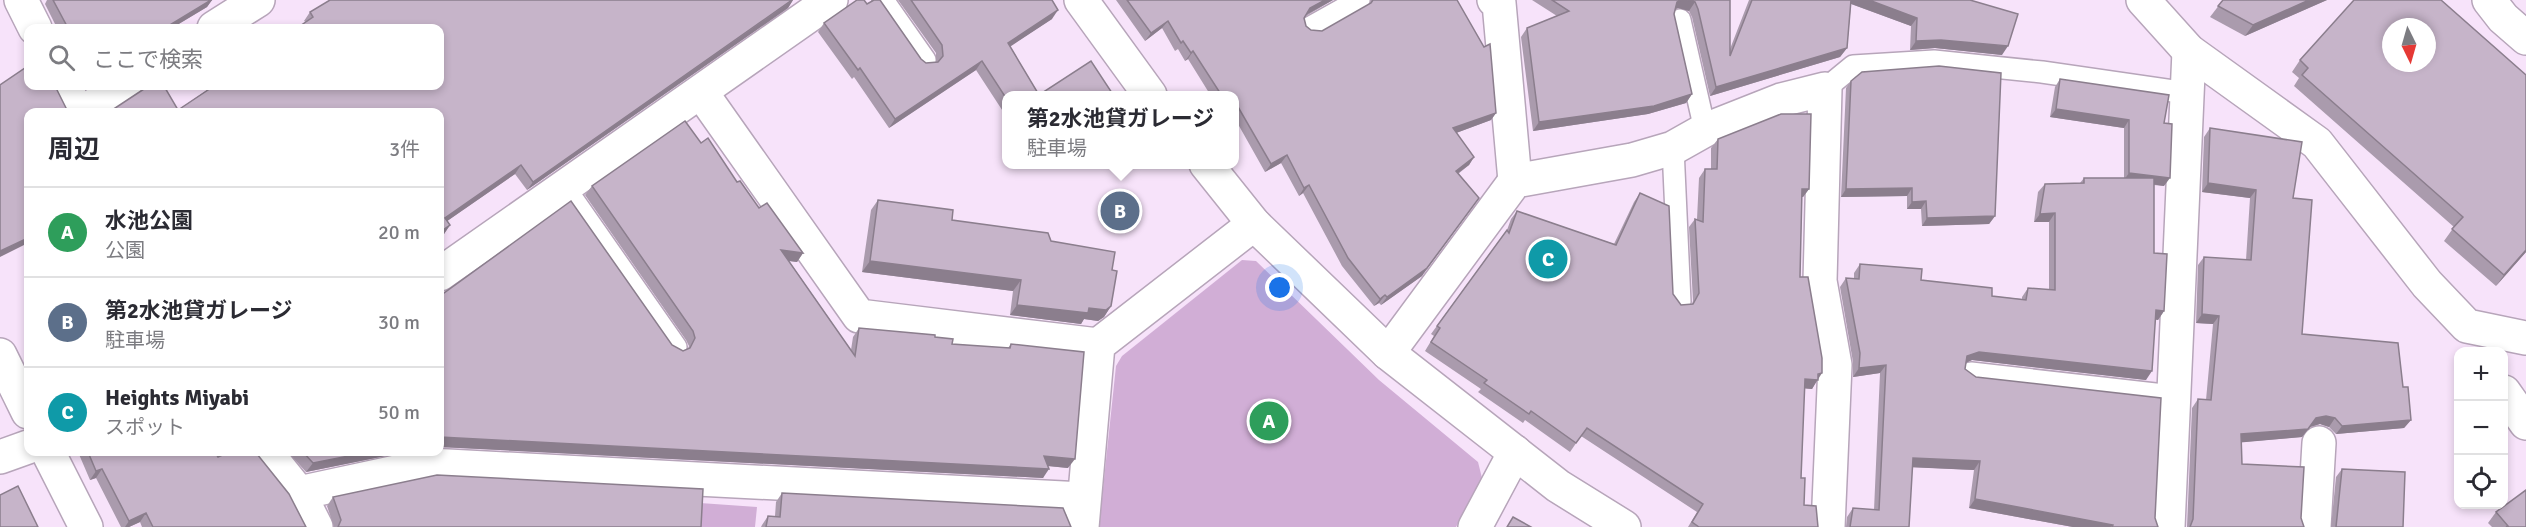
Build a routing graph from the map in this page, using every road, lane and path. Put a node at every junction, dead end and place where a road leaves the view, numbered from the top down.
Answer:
1 (21, 0) edge
2 (258, 0) edge
3 (831, 0) edge
4 (883, 0) edge
5 (1081, 0) edge
6 (1359, 0) edge
7 (1494, 0) edge
8 (2143, 0) edge
9 (2489, 0) edge
10 (1680, 20) dead end
11 (33, 24) edge
12 (220, 24) edge
13 (1311, 27) edge
14 (2526, 38) edge
15 (2189, 51) junction
16 (925, 60) edge
17 (1824, 89) junction
18 (66, 90) edge
19 (119, 90) edge
20 (1146, 91) edge
21 (701, 92) junction
22 (2187, 93) junction
23 (76, 108) edge
24 (89, 108) edge
25 (1705, 130) junction
26 (1672, 148) junction
27 (1209, 169) edge
28 (1515, 181) junction
29 (564, 188) junction
30 (1254, 224) junction
31 (444, 271) edge
32 (1680, 302) edge
33 (2526, 338) edge
34 (2474, 339) edge
35 (1098, 345) junction
36 (676, 347) edge
37 (1388, 352) junction
38 (0, 355) edge
39 (1971, 374) edge
40 (2174, 396) junction
41 (2508, 398) edge
42 (24, 404) edge
43 (2526, 423) edge
44 (2319, 443) dead end
45 (24, 448) edge
46 (1515, 452) junction
47 (50, 456) edge
48 (269, 456) edge
49 (0, 457) edge
50 (299, 493) junction
51 (1082, 513) edge
52 (86, 527) edge
53 (316, 527) edge
54 (1475, 527) edge
55 (1624, 527) edge
56 (1828, 527) edge
57 (2168, 527) edge
58 (2314, 527) edge

1 - 11 street
2 - 12 street
3 - 21 street
4 - 16 lane
5 - 20 street
6 - 13 lane
7 - 28 street
8 - 15 street
9 - 14 street
10 - 25 lane
15 - 22 street
15 - 34 street
17 - 22 lane
17 - 25 street
17 - 56 street
18 - 23 street
19 - 24 street
21 - 29 street
21 - 35 street
22 - 40 street
25 - 26 street
26 - 28 street
26 - 32 lane
27 - 30 street
28 - 37 street
29 - 31 street
29 - 36 lane
30 - 35 street
30 - 37 street
33 - 34 street
35 - 51 street
37 - 46 street
38 - 42 street
39 - 40 lane
40 - 57 street
41 - 43 street
44 - 58 street
45 - 49 street
46 - 54 street
46 - 55 street
47 - 52 street
48 - 50 street
50 - 51 street
50 - 53 street

